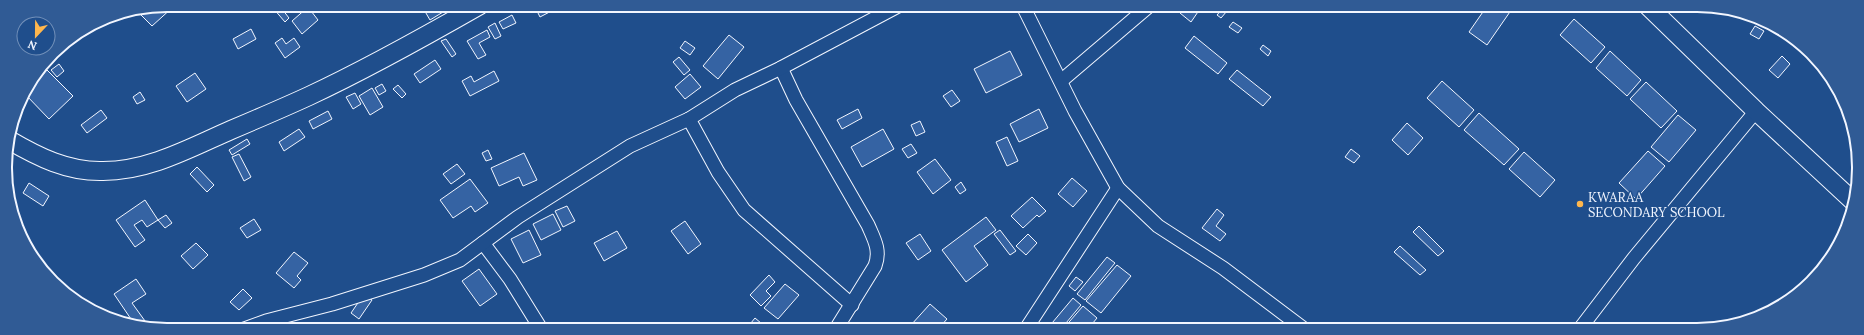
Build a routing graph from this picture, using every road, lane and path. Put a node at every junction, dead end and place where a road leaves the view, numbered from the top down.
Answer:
1 (465, 12) edge
2 (887, 12) edge
3 (1026, 12) edge
4 (1143, 12) edge
5 (1654, 12) edge
6 (781, 68) junction
7 (1062, 81) junction
8 (1756, 111) junction
9 (689, 119) junction
10 (14, 143) edge
11 (1118, 188) junction
12 (1849, 197) edge
13 (484, 242) junction
14 (852, 305) junction
15 (260, 323) edge
16 (537, 323) edge
17 (840, 323) edge
18 (1030, 323) edge
19 (1296, 323) edge
20 (1583, 323) edge

1 - 10 street
2 - 6 street
3 - 7 street
4 - 7 street
5 - 8 street
6 - 9 street
6 - 14 street
7 - 11 street
8 - 12 street
8 - 20 street
9 - 13 street
9 - 14 street
11 - 18 street
11 - 19 street
13 - 15 street
13 - 16 street
14 - 17 street

